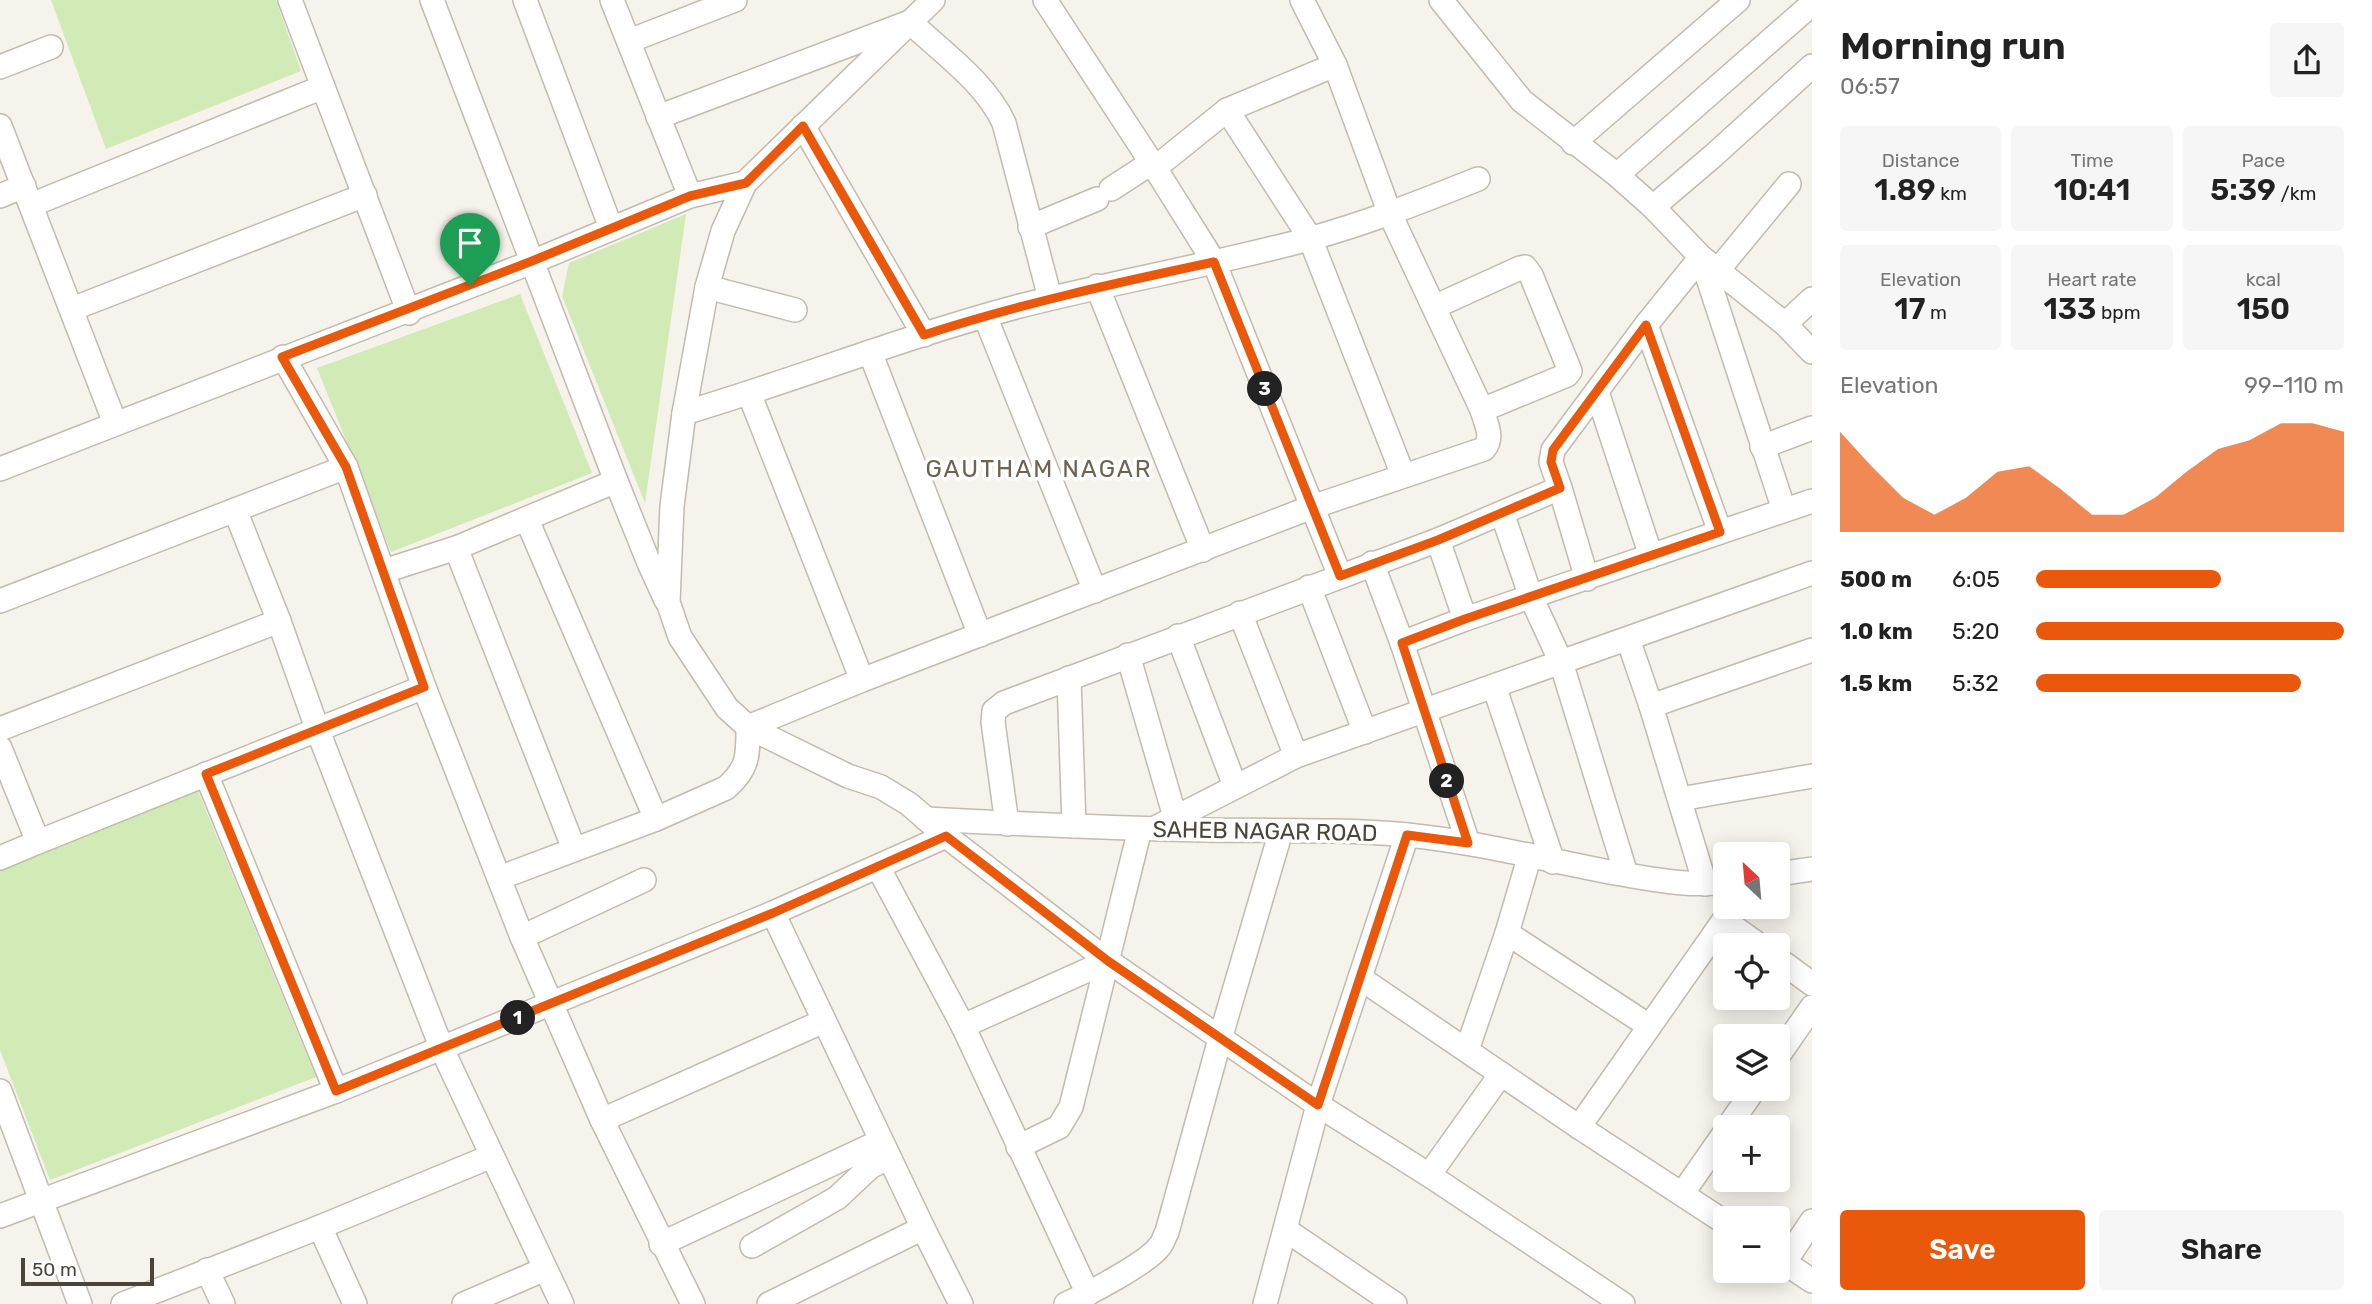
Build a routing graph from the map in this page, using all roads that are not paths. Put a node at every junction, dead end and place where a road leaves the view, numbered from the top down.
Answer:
1 (290, 0) edge
2 (432, 0) edge
3 (525, 0) edge
4 (612, 0) edge
5 (735, 0) edge
6 (933, 0) edge
7 (1045, 0) edge
8 (1302, 0) edge
9 (1441, 0) edge
10 (1738, 0) edge
11 (1812, 4) edge
12 (910, 22) junction
13 (629, 41) junction
14 (51, 47) dead end
15 (1335, 65) junction
16 (1812, 66) edge
17 (0, 67) edge
18 (323, 87) junction
19 (1227, 110) junction
20 (658, 117) junction
21 (0, 126) edge
22 (803, 126) junction
23 (1573, 143) junction
24 (1153, 165) junction
25 (1617, 175) junction
26 (1478, 178) dead end
27 (746, 183) junction
28 (1789, 184) dead end
29 (27, 195) junction
30 (365, 195) junction
31 (0, 196) edge
32 (690, 196) junction
33 (1653, 207) junction
34 (1390, 214) junction
35 (1030, 227) junction
36 (611, 228) junction
37 (1310, 238) junction
38 (532, 261) junction
39 (1214, 262) junction
40 (1709, 263) junction
41 (1097, 286) junction
42 (707, 287) junction
43 (1050, 298) junction
44 (1812, 299) edge
45 (1434, 307) junction
46 (72, 309) junction
47 (795, 310) dead end
48 (409, 311) junction
49 (985, 316) junction
50 (1785, 324) junction
51 (1646, 325) junction
52 (924, 335) junction
53 (870, 352) junction
54 (1812, 352) edge
55 (282, 357) junction
56 (1597, 392) junction
57 (748, 393) junction
58 (1482, 410) junction
59 (684, 413) junction
60 (115, 424) junction
61 (1812, 428) edge
62 (1762, 447) junction
63 (346, 467) junction
64 (0, 469) edge
65 (1403, 475) junction
66 (616, 481) junction
67 (1560, 488) junction
68 (1812, 501) edge
69 (1312, 507) junction
70 (235, 510) junction
71 (1784, 510) junction
72 (1502, 513) junction
73 (527, 520) junction
74 (1720, 532) junction
75 (1438, 540) junction
76 (456, 548) junction
77 (1203, 550) junction
78 (1651, 556) junction
79 (1372, 563) junction
80 (384, 571) junction
81 (1340, 576) junction
82 (1587, 579) junction
83 (1810, 579) edge
84 (1309, 587) junction
85 (1095, 591) junction
86 (1531, 597) junction
87 (0, 601) edge
88 (667, 602) junction
89 (1240, 613) junction
90 (1465, 619) junction
91 (279, 621) junction
92 (980, 635) junction
93 (1178, 636) junction
94 (1628, 639) junction
95 (1402, 643) junction
96 (1812, 650) edge
97 (1128, 655) junction
98 (1561, 662) junction
99 (1069, 678) junction
100 (862, 680) junction
101 (1494, 686) junction
102 (424, 687) junction
103 (1651, 706) junction
104 (1424, 711) junction
105 (748, 727) junction
106 (0, 729) edge
107 (318, 731) junction
108 (1365, 732) junction
109 (0, 748) edge
110 (1296, 756) junction
111 (206, 774) junction
112 (1812, 776) edge
113 (1235, 786) junction
114 (1680, 799) junction
115 (1175, 817) junction
116 (656, 819) junction
117 (926, 819) junction
118 (1007, 824) junction
119 (1074, 826) junction
120 (1147, 829) junction
121 (1281, 831) junction
122 (1407, 835) junction
123 (946, 836) junction
124 (38, 842) junction
125 (1468, 843) junction
126 (574, 849) junction
127 (1530, 855) junction
128 (0, 858) edge
129 (1553, 862) junction
130 (878, 867) junction
131 (1812, 869) edge
132 (1790, 872) edge
133 (1626, 874) junction
134 (499, 878) junction
135 (1713, 878) edge
136 (644, 880) dead end
137 (1713, 883) edge
138 (773, 913) junction
139 (1724, 919) edge
140 (1734, 919) edge
141 (1507, 933) junction
142 (1747, 933) edge
143 (522, 937) junction
144 (1108, 961) junction
145 (1790, 968) edge
146 (1360, 978) junction
147 (1812, 984) edge
148 (550, 1005) junction
149 (1812, 1007) edge
150 (824, 1021) junction
151 (963, 1026) junction
152 (1649, 1026) junction
153 (1220, 1039) junction
154 (1790, 1039) edge
155 (442, 1049) junction
156 (1467, 1050) junction
157 (1501, 1074) junction
158 (0, 1091) edge
159 (336, 1091) junction
160 (1318, 1105) junction
161 (602, 1120) junction
162 (1579, 1127) junction
163 (1018, 1147) junction
164 (885, 1149) junction
165 (1713, 1149) edge
166 (492, 1156) junction
167 (1429, 1175) junction
168 (1682, 1194) junction
169 (41, 1200) junction
170 (1713, 1214) edge
171 (0, 1216) edge
172 (1812, 1221) edge
173 (320, 1227) junction
174 (923, 1228) junction
175 (1286, 1230) junction
176 (661, 1244) junction
177 (752, 1246) dead end
178 (1790, 1249) edge
179 (1790, 1267) edge
180 (545, 1269) junction
181 (207, 1270) junction
182 (1812, 1282) edge
183 (1088, 1294) junction
184 (1384, 1300) edge
185 (80, 1304) edge
186 (123, 1304) edge
187 (223, 1304) edge
188 (355, 1304) edge
189 (464, 1304) edge
190 (562, 1304) edge
191 (693, 1304) edge
192 (769, 1304) edge
193 (961, 1304) edge
194 (1066, 1304) edge
195 (1265, 1304) edge
196 (1623, 1304) edge

1 - 18 street
2 - 38 street
3 - 36 street
4 - 13 street
5 - 13 street
6 - 12 street
7 - 24 street
8 - 15 street
9 - 23 street
10 - 23 street
11 - 25 street
12 - 20 street
12 - 22 street
12 - 35 street
13 - 20 street
14 - 17 street
15 - 19 street
15 - 34 street
16 - 33 street
18 - 29 street
18 - 30 street
19 - 24 street
19 - 37 street
20 - 32 street
21 - 29 street
22 - 27 street
22 - 52 street
23 - 25 street
24 - 35 street
24 - 39 street
25 - 33 street
26 - 34 street
27 - 32 street
27 - 42 street
28 - 40 street
29 - 31 street
29 - 46 street
30 - 46 street
30 - 48 street
32 - 36 street
33 - 40 street
34 - 37 street
34 - 45 street
35 - 43 street
36 - 38 street
37 - 39 street
37 - 65 street
38 - 48 street
38 - 66 street
39 - 41 street
39 - 69 street
40 - 50 street
40 - 51 street
40 - 62 street
41 - 43 street
41 - 77 street
42 - 47 street
42 - 59 street
43 - 49 street
44 - 50 street
45 - 58 street
45 - 58 street
46 - 60 street
48 - 55 street
49 - 52 street
49 - 85 street
50 - 54 street
51 - 56 street
51 - 74 street
52 - 53 street
53 - 57 street
53 - 92 street
55 - 60 street
55 - 63 street
56 - 67 street
56 - 78 street
57 - 59 street
57 - 100 street
58 - 65 street
59 - 88 street
60 - 64 street
61 - 62 street
62 - 71 street
63 - 70 street
63 - 80 street
65 - 69 street
66 - 73 street
66 - 88 street
67 - 72 street
67 - 82 street
68 - 71 street
69 - 77 street
69 - 81 street
70 - 87 street
70 - 91 street
71 - 74 street
72 - 75 street
72 - 86 street
73 - 76 street
73 - 116 street
74 - 78 street
75 - 79 street
75 - 90 street
76 - 80 street
76 - 126 street
77 - 85 street
78 - 82 street
79 - 81 street
79 - 95 street
80 - 102 street
81 - 84 street
82 - 86 street
83 - 94 street
84 - 89 street
84 - 108 street
85 - 92 street
86 - 90 street
86 - 98 street
88 - 105 street
89 - 93 street
89 - 110 street
90 - 95 street
91 - 106 street
91 - 107 street
92 - 100 street
93 - 97 street
93 - 113 street
94 - 98 street
94 - 103 street
95 - 104 street
96 - 103 street
97 - 99 street
97 - 115 street
98 - 101 street
98 - 133 street
99 - 118 street
99 - 119 street
100 - 105 street
101 - 104 street
101 - 129 street
102 - 107 street
102 - 134 street
103 - 114 street
104 - 108 street
104 - 125 street
105 - 116 street
105 - 117 street
107 - 111 street
107 - 155 street
108 - 110 street
109 - 124 street
110 - 113 street
111 - 124 street
111 - 159 street
112 - 114 street
113 - 115 street
114 - 135 street
115 - 120 street
116 - 126 street
117 - 118 street, SAHEB NAGAR ROAD
117 - 123 street
118 - 119 street, SAHEB NAGAR ROAD
119 - 120 street, SAHEB NAGAR ROAD
120 - 121 street, SAHEB NAGAR ROAD
120 - 144 street
121 - 122 street, SAHEB NAGAR ROAD
121 - 153 street
122 - 125 street, SAHEB NAGAR ROAD
122 - 146 street
123 - 130 street
123 - 144 street
124 - 128 street
125 - 127 street, SAHEB NAGAR ROAD
126 - 134 street
127 - 129 street, SAHEB NAGAR ROAD
127 - 141 street
129 - 133 street, SAHEB NAGAR ROAD
130 - 138 street
130 - 151 street
131 - 132 street
133 - 137 street, SAHEB NAGAR ROAD
134 - 143 street
136 - 143 street
138 - 148 street
138 - 150 street
139 - 152 street
140 - 142 street
141 - 152 street
141 - 156 street
143 - 148 street
144 - 151 street
144 - 153 street
144 - 163 street
145 - 147 street
146 - 156 street
146 - 160 street
148 - 155 street
148 - 161 street
149 - 154 street
150 - 161 street
150 - 164 street
151 - 163 street
152 - 162 street
153 - 160 street
153 - 183 street
155 - 159 street
155 - 166 street
156 - 157 street
157 - 162 street
157 - 167 street
158 - 169 street
159 - 169 street
160 - 167 street
160 - 175 street
161 - 176 street
162 - 168 street
163 - 183 street
164 - 174 street
164 - 176 street
164 - 177 street
165 - 168 street
166 - 173 street
166 - 180 street
167 - 196 street
168 - 170 street
169 - 171 street
169 - 185 street
172 - 178 street
173 - 181 street
173 - 188 street
174 - 192 street
174 - 193 street
175 - 184 street
175 - 195 street
176 - 191 street
179 - 182 street
180 - 189 street
180 - 190 street
181 - 186 street
181 - 187 street
183 - 194 street

